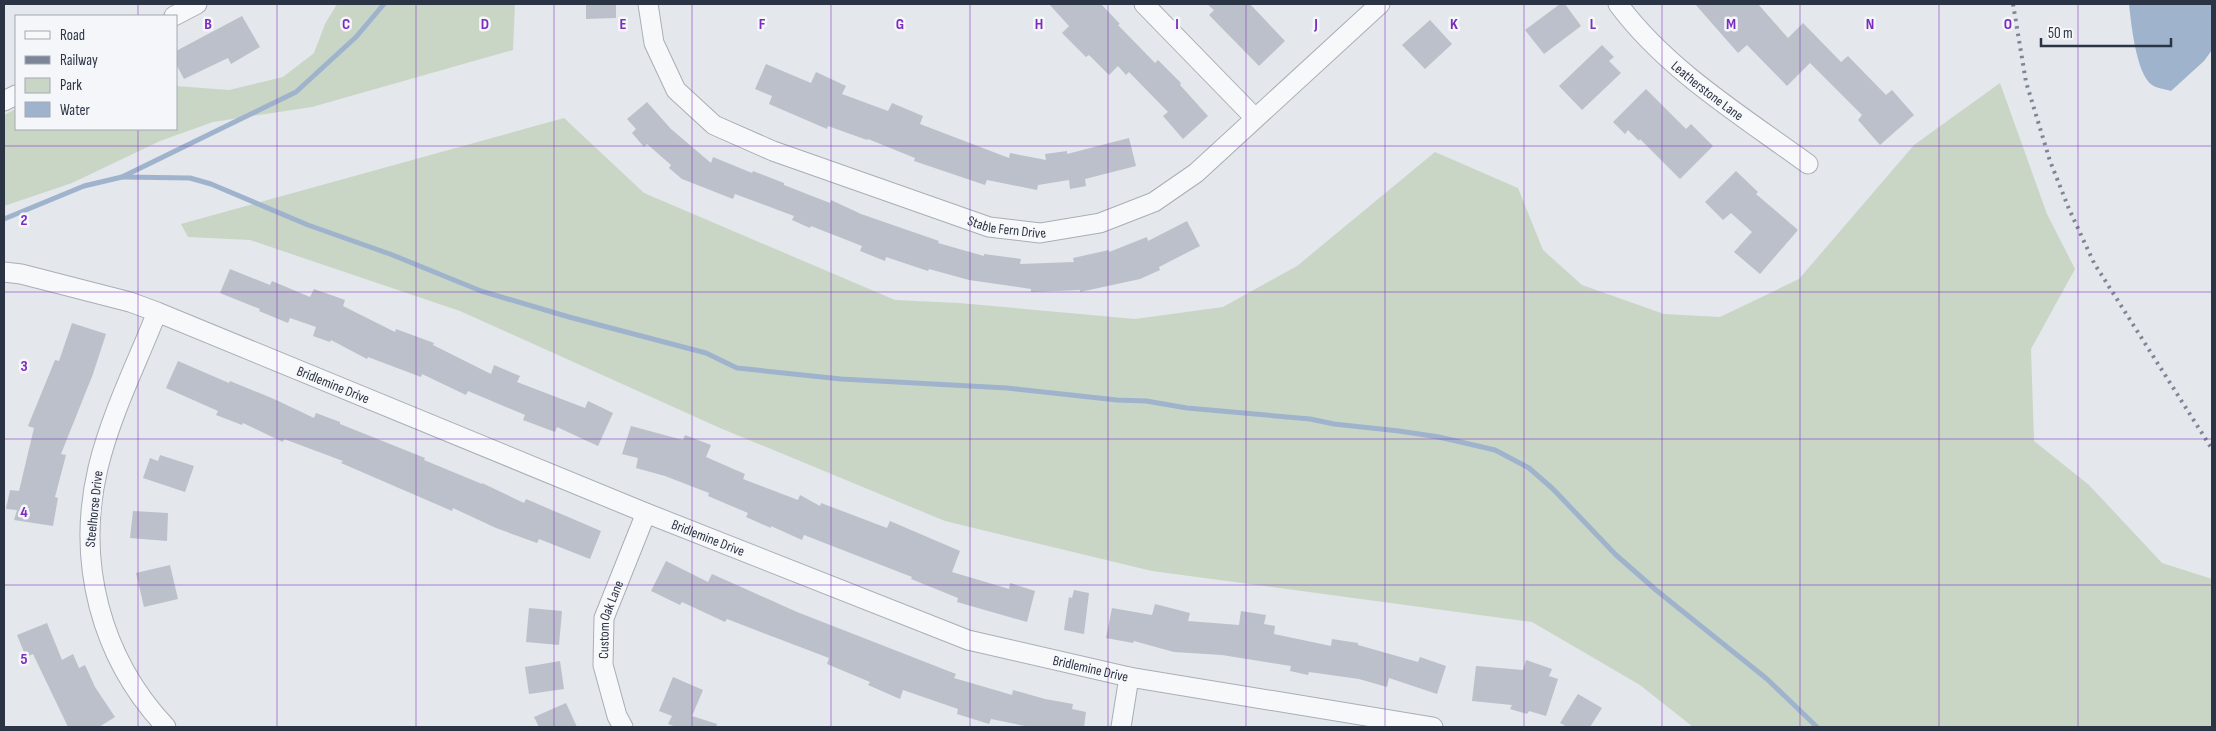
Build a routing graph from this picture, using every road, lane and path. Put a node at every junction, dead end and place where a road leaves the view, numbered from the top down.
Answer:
1 (197, 4) edge
2 (648, 4) edge
3 (1144, 4) edge
4 (1380, 4) edge
5 (1618, 4) edge
6 (176, 15) edge
7 (1255, 118) junction
8 (1808, 164) dead end
9 (4, 272) edge
10 (157, 312) junction
11 (646, 513) junction
12 (1129, 677) junction
13 (1384, 723) edge
14 (166, 727) edge
15 (624, 727) edge
16 (1121, 727) edge
17 (1433, 727) edge

1 - 6 street
2 - 7 street, Stable Fern Drive
3 - 7 street
4 - 7 street, Stable Fern Drive
5 - 8 street, Leatherstone Lane
9 - 10 street, Bridlemine Drive
10 - 11 street, Bridlemine Drive
10 - 14 street, Steelhorse Drive
11 - 12 street, Bridlemine Drive
11 - 15 street, Custom Oak Lane
12 - 13 street, Bridlemine Drive
12 - 16 street
13 - 17 street, Bridlemine Drive

